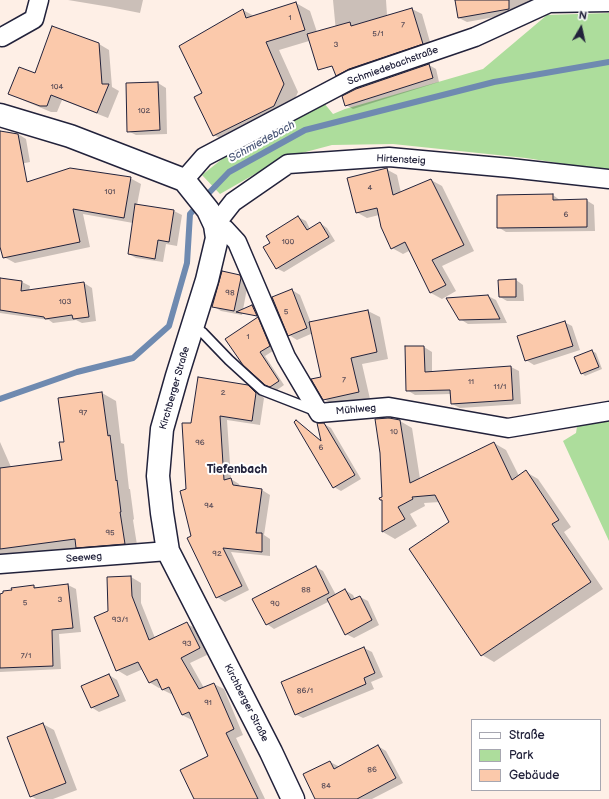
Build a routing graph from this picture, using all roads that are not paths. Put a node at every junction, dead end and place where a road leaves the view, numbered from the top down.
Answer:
1 (39, 0) edge
2 (551, 2) edge
3 (609, 2) edge
4 (1, 37) edge
5 (0, 115) edge
6 (609, 179) edge
7 (187, 184) junction
8 (211, 218) junction
9 (193, 326) junction
10 (609, 411) edge
11 (319, 412) junction
12 (168, 551) junction
13 (0, 564) edge
14 (293, 799) edge

1 - 4 street
2 - 3 street, Schmiedebachstraße
2 - 7 street, Schmiedebachstraße
5 - 7 main road
6 - 8 street, Hirtensteig
7 - 8 main road
8 - 9 main road, Kirchberger Straße
8 - 11 street
9 - 11 lane
9 - 12 main road, Kirchberger Straße
10 - 11 street, Mühlweg
12 - 13 street, Seeweg
12 - 14 main road, Kirchberger Straße

